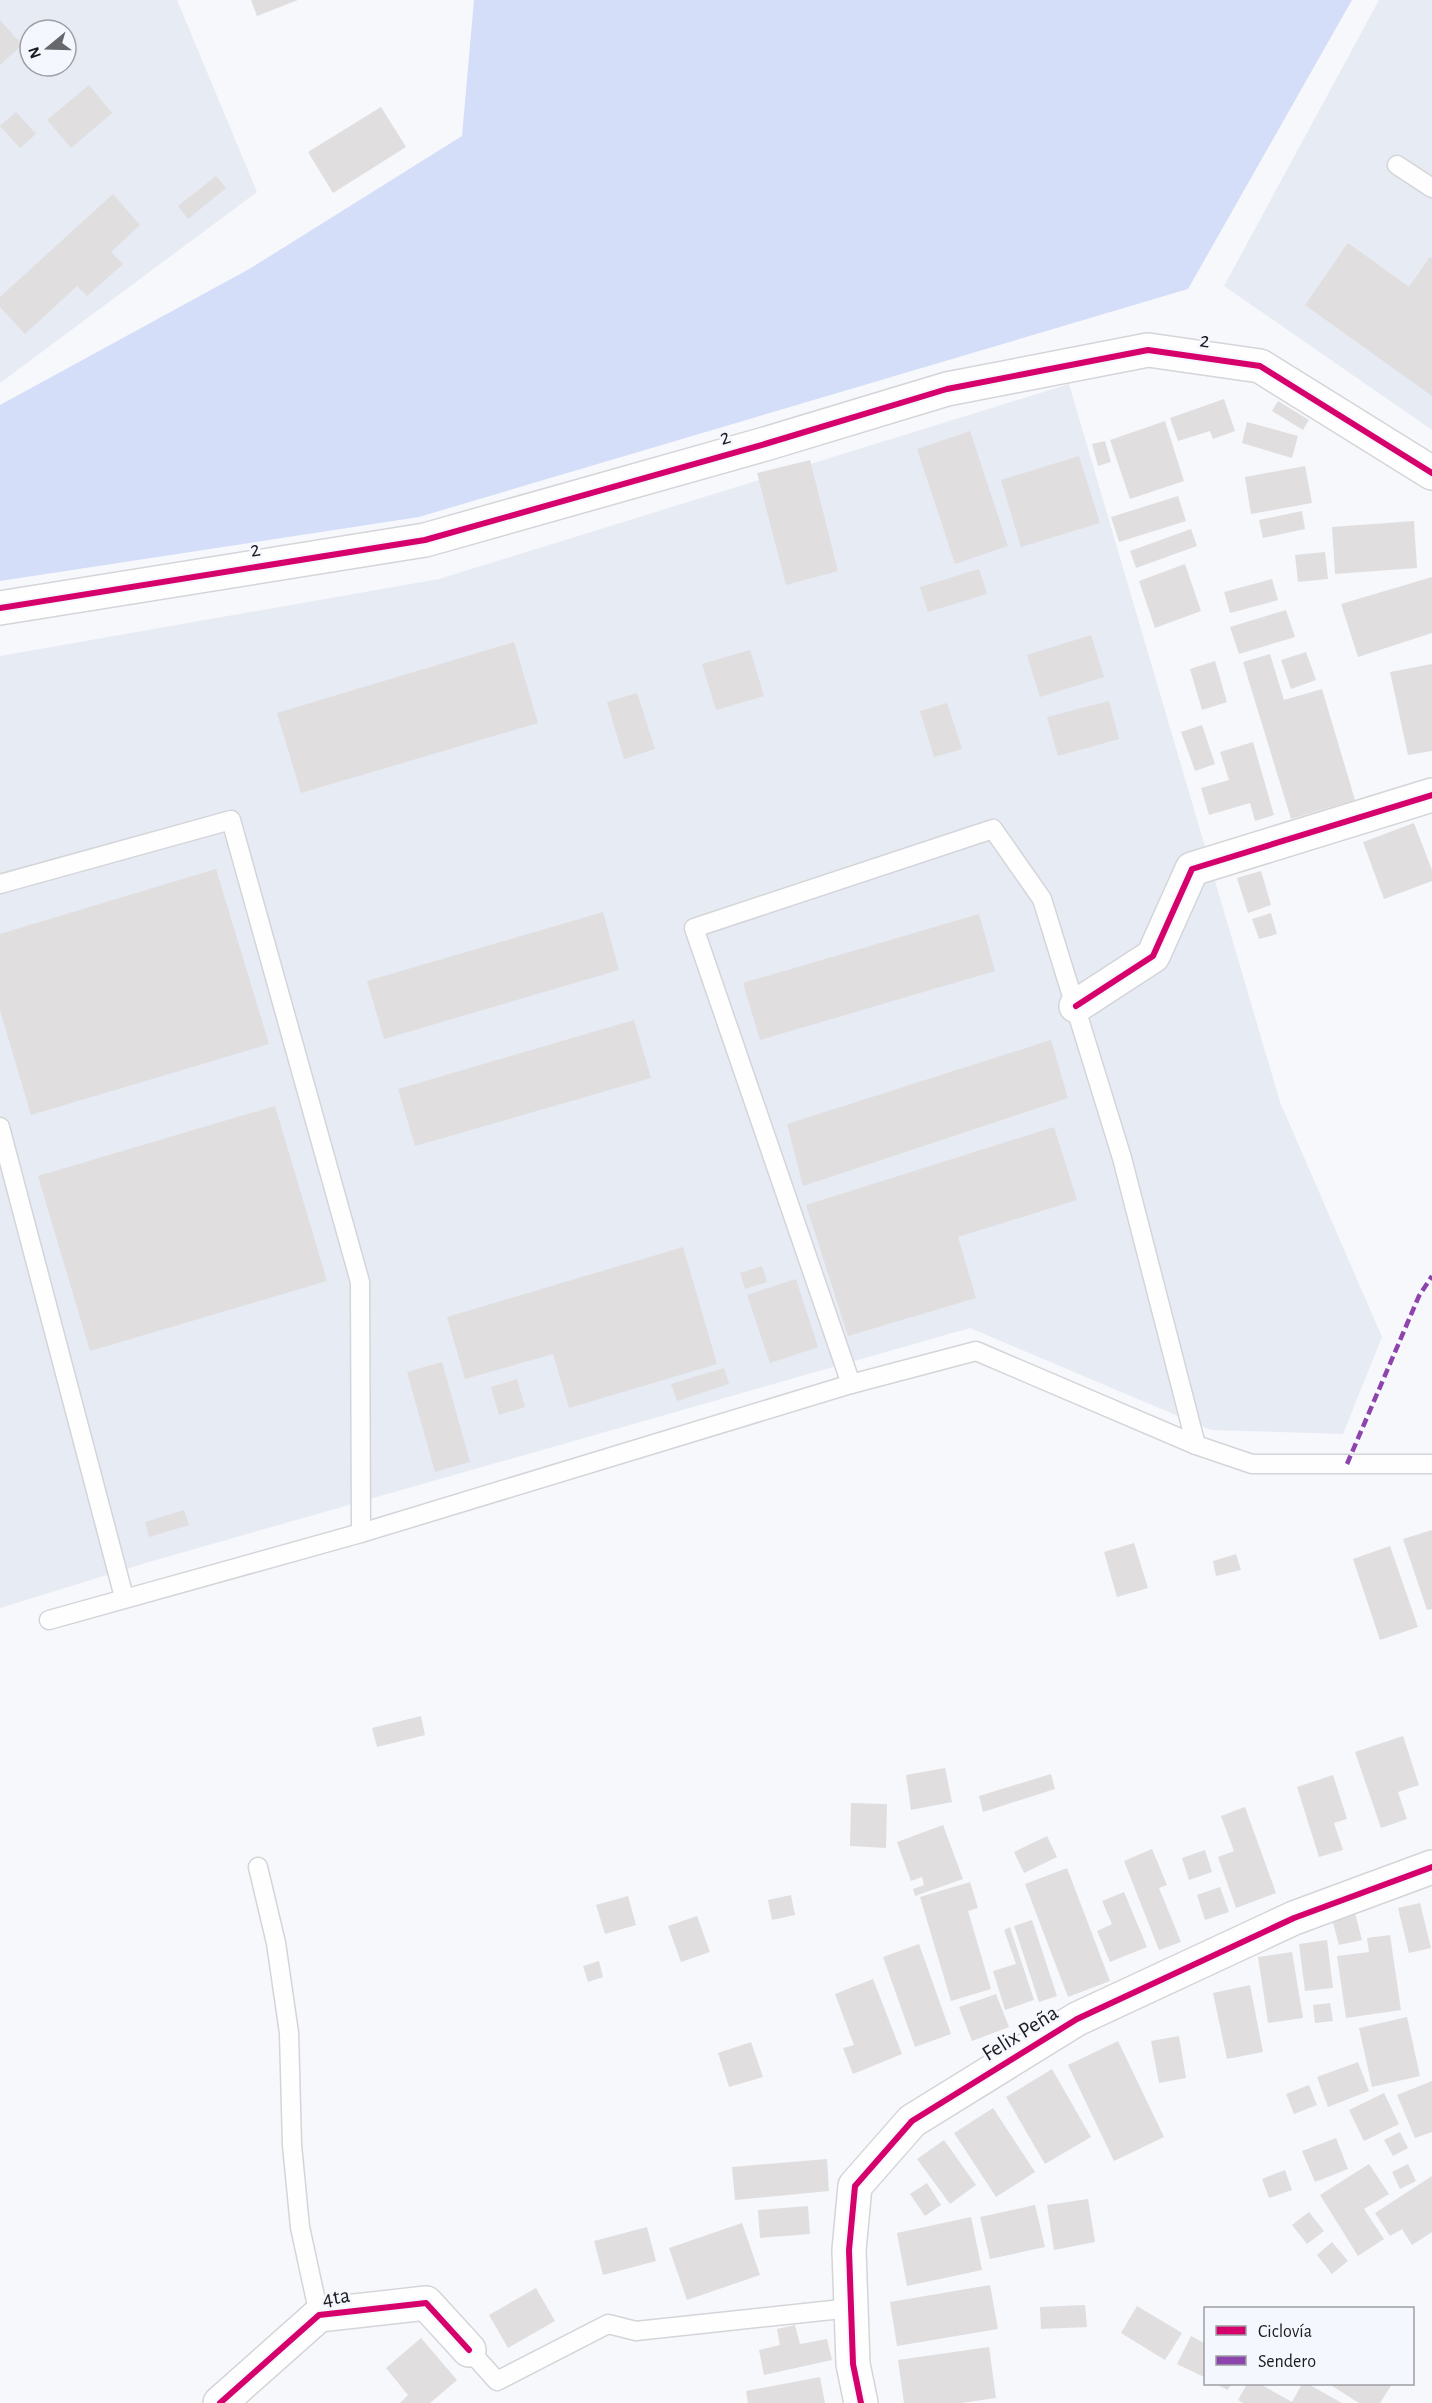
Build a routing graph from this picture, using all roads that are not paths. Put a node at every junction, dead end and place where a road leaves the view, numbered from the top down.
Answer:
1 (1397, 165) dead end
2 (1432, 188) edge
3 (1432, 473) edge
4 (0, 608) edge
5 (1432, 795) edge
6 (0, 884) edge
7 (1076, 1006) junction
8 (0, 1128) edge
9 (851, 1384) junction
10 (1196, 1445) junction
11 (1432, 1464) edge
12 (361, 1533) junction
13 (124, 1597) junction
14 (49, 1620) dead end
15 (258, 1867) dead end
16 (1432, 1867) edge
17 (851, 2308) junction
18 (319, 2315) junction
19 (469, 2350) joint
20 (220, 2403) edge
21 (861, 2403) edge

1 - 2 lane
3 - 4 street, 2
5 - 7 street
6 - 12 lane
7 - 9 lane
7 - 10 lane
8 - 13 lane
9 - 10 lane
9 - 12 lane
10 - 11 lane
12 - 13 lane
13 - 14 lane
15 - 18 lane
16 - 17 street, Felix Peña
17 - 19 lane
17 - 21 street, Felix Peña
18 - 19 street, 4ta
18 - 20 street, 4ta

